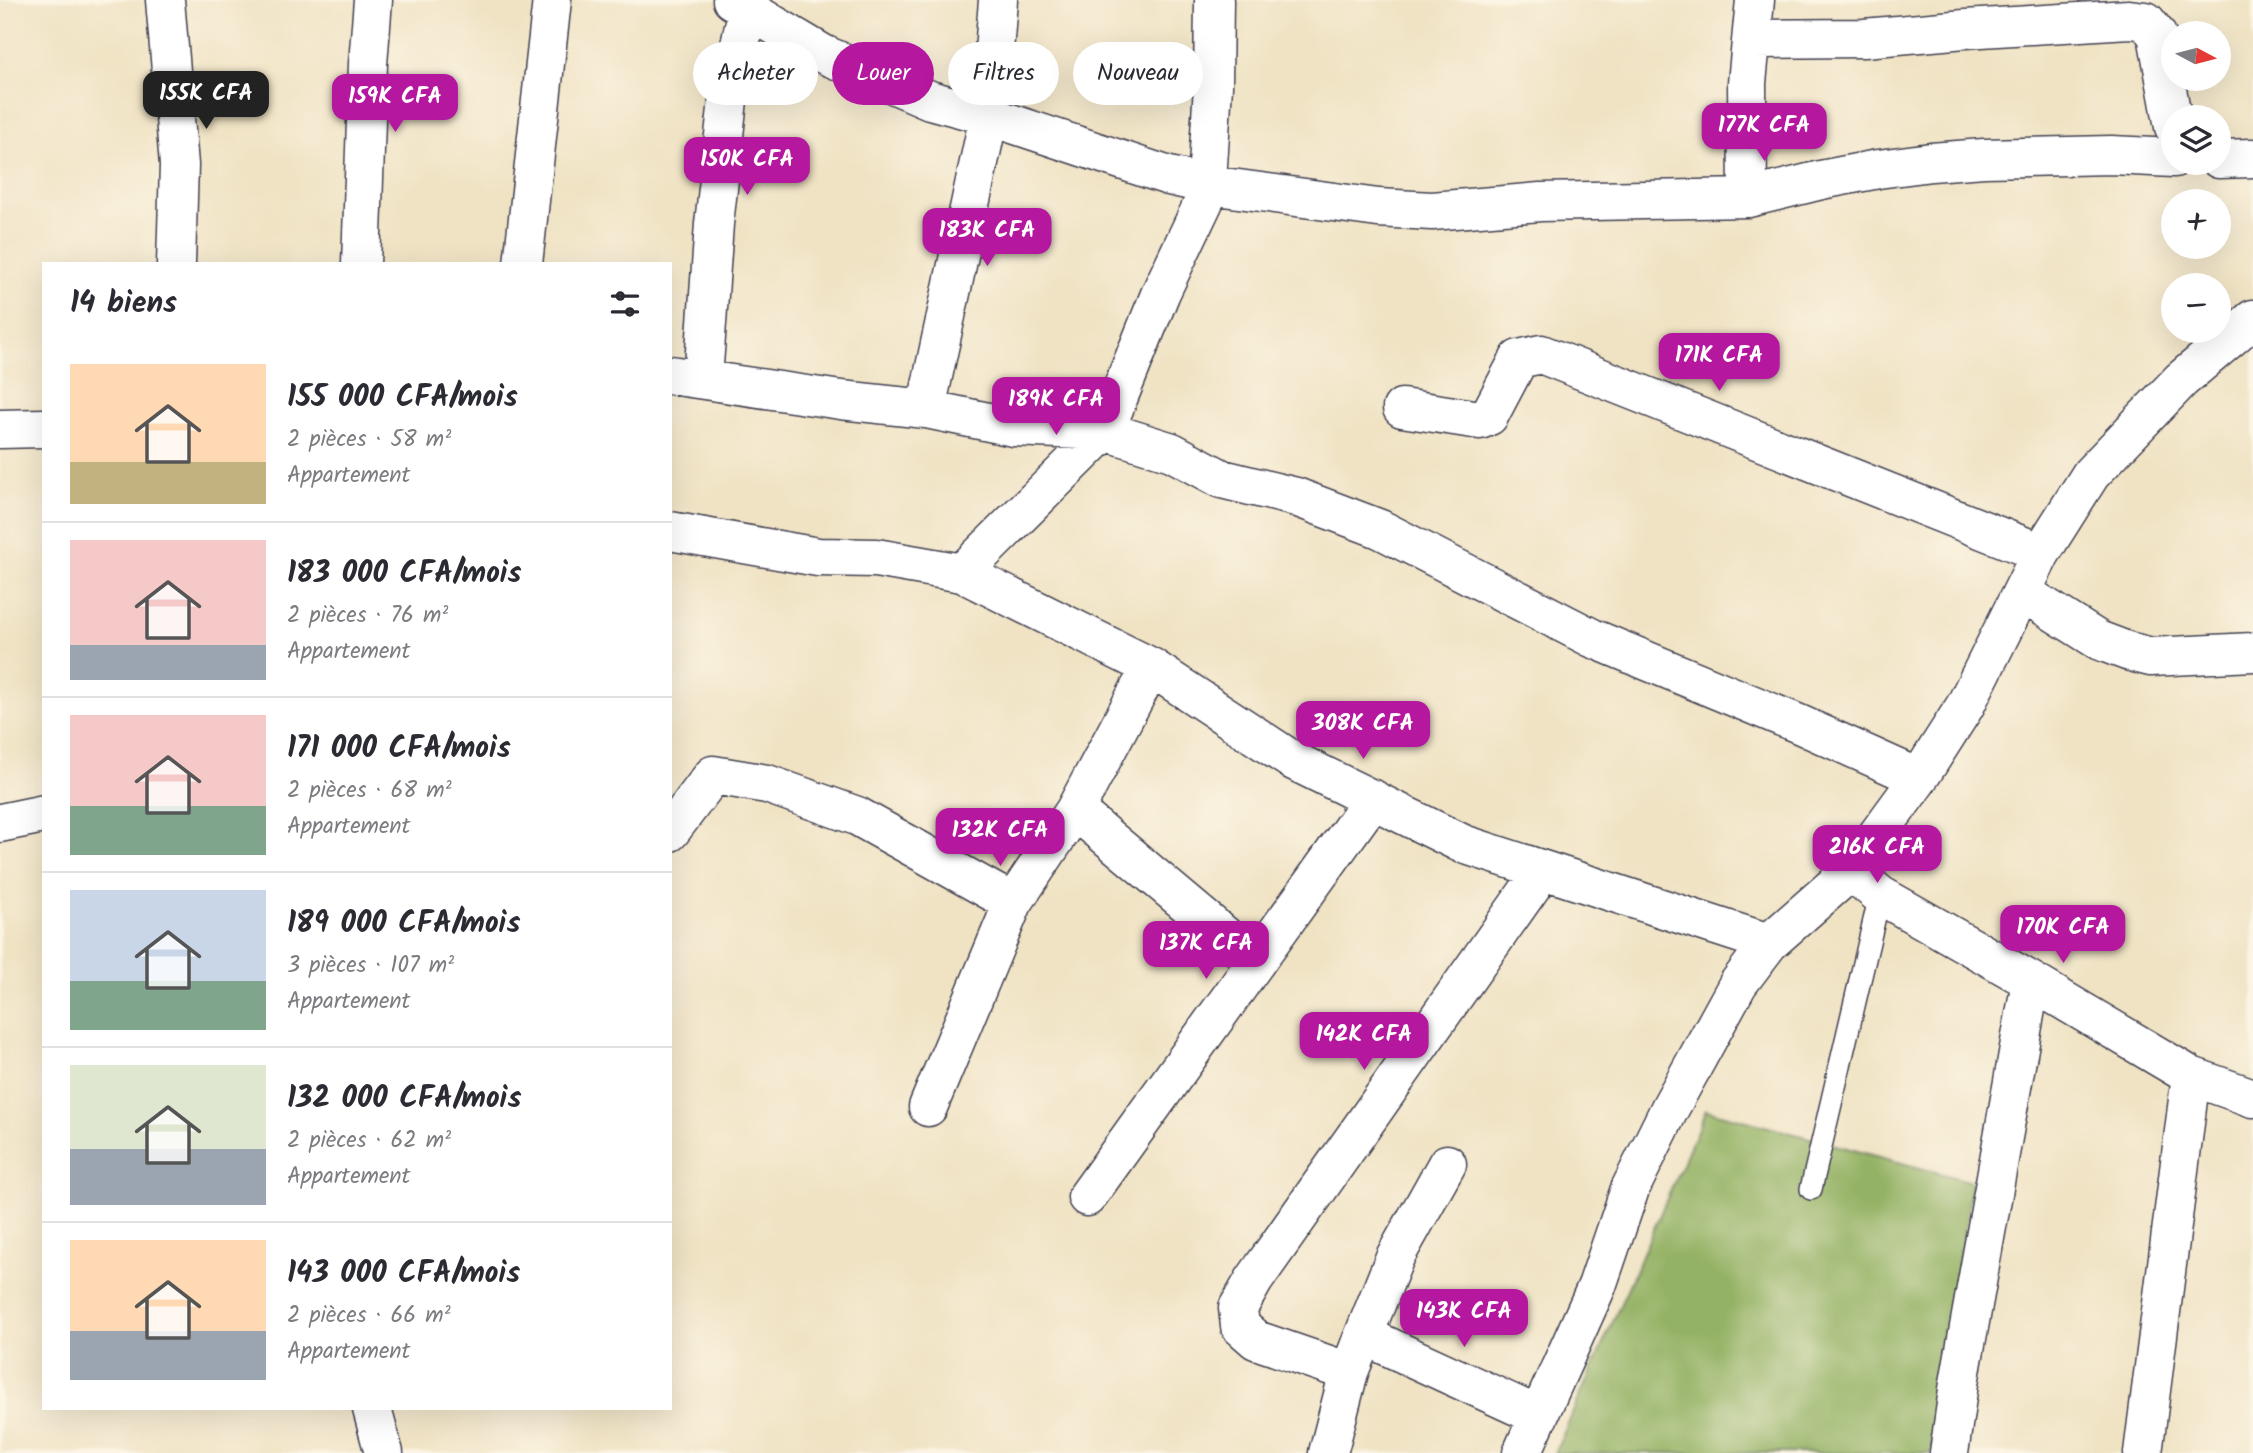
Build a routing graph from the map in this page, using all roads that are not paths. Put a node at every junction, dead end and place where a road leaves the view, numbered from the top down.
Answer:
1 (165, 0) edge
2 (373, 0) edge
3 (552, 0) edge
4 (998, 0) edge
5 (1214, 0) edge
6 (1755, 0) edge
7 (740, 4) edge
8 (1752, 39) junction
9 (2170, 105) edge
10 (989, 116) junction
11 (2161, 157) edge
12 (2253, 158) edge
13 (2231, 159) edge
14 (1748, 198) junction
15 (176, 262) edge
16 (360, 262) edge
17 (523, 262) edge
18 (2253, 319) edge
19 (686, 377) edge
20 (1402, 408) dead end
21 (926, 409) junction
22 (42, 428) edge
23 (0, 429) edge
24 (1105, 431) junction
25 (672, 531) edge
26 (2041, 553) junction
27 (962, 573) junction
28 (2022, 592) junction
29 (2253, 652) edge
30 (1151, 667) junction
31 (1919, 778) junction
32 (1373, 799) junction
33 (1075, 810) junction
34 (42, 814) edge
35 (0, 823) edge
36 (672, 829) edge
37 (1543, 870) junction
38 (1851, 871) junction
39 (1881, 895) junction
40 (1013, 903) junction
41 (1769, 943) junction
42 (1256, 962) junction
43 (2031, 981) junction
44 (2191, 1076) junction
45 (2253, 1098) edge
46 (928, 1107) dead end
47 (1447, 1164) dead end
48 (1811, 1189) dead end
49 (1087, 1198) dead end
50 (1365, 1336) junction
51 (1349, 1372) junction
52 (372, 1410) edge
53 (1539, 1416) junction
54 (384, 1453) edge
55 (1328, 1453) edge
56 (1522, 1453) edge
57 (1949, 1453) edge
58 (2143, 1453) edge

1 - 15 street
2 - 16 street
3 - 17 street
4 - 10 street
5 - 24 street
6 - 8 street
7 - 10 street
7 - 19 street
8 - 9 street
8 - 14 street
10 - 14 street
10 - 21 street
11 - 14 street
12 - 13 street
18 - 26 street
19 - 21 street
20 - 26 street
21 - 24 street
22 - 23 street
24 - 27 street
24 - 31 street
25 - 27 street
26 - 28 street
27 - 30 street
28 - 29 street
28 - 31 street
30 - 32 street
30 - 33 street
31 - 38 street
32 - 37 street
32 - 42 street
33 - 40 street
33 - 42 street
34 - 35 street
36 - 40 street
37 - 41 street
37 - 51 street
38 - 39 street
38 - 41 street
39 - 43 street
39 - 48 lane
40 - 46 street
41 - 53 street
42 - 49 street
43 - 44 street
43 - 57 street
44 - 45 street
44 - 58 street
47 - 50 street
50 - 51 street
50 - 53 street
51 - 55 street
52 - 54 street
53 - 56 street

